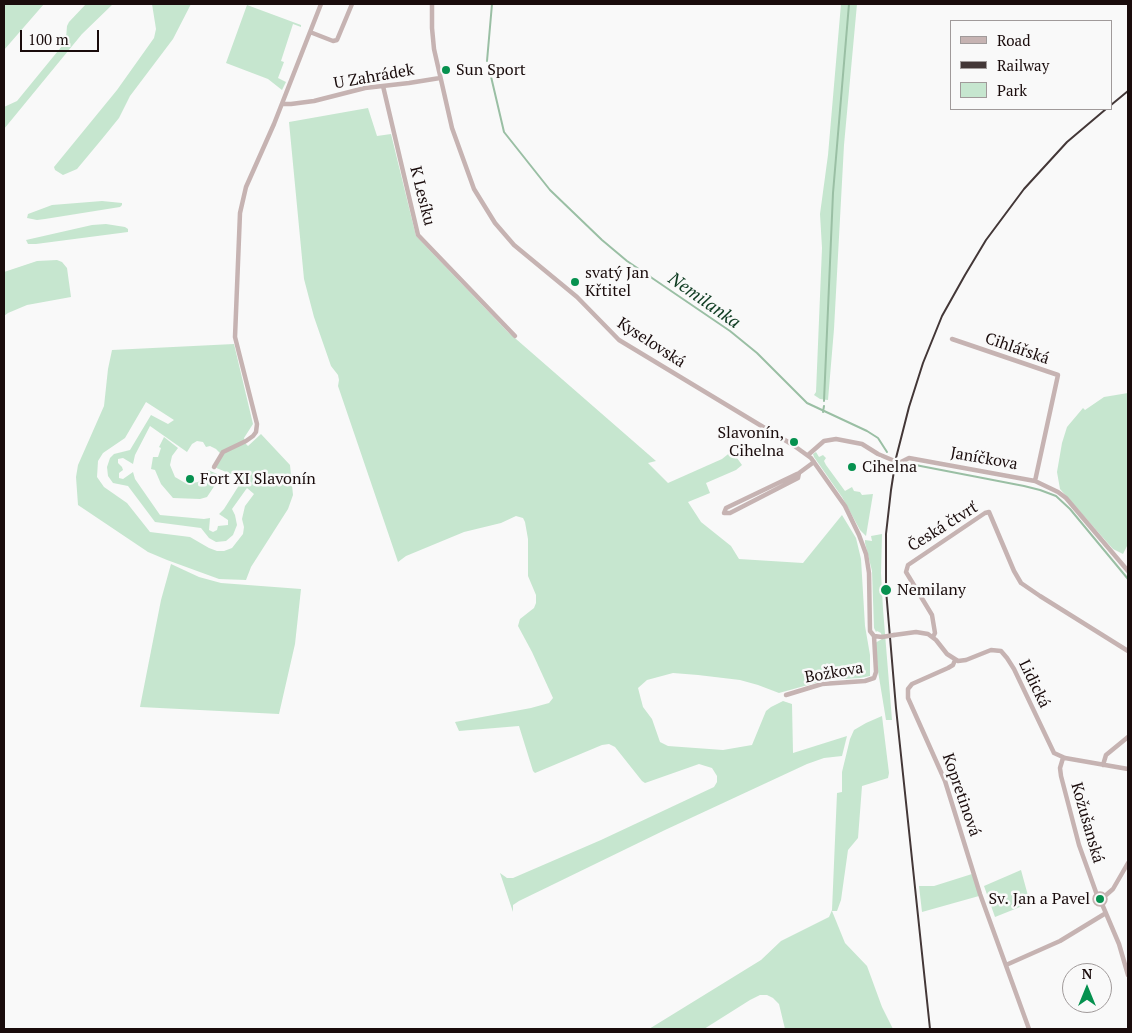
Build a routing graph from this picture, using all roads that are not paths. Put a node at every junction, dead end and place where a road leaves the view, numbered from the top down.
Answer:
1 (321, 4) edge
2 (352, 4) edge
3 (432, 4) edge
4 (310, 32) junction
5 (440, 78) junction
6 (383, 86) junction
7 (283, 104) junction
8 (516, 336) dead end
9 (952, 339) dead end
10 (808, 455) junction
11 (814, 462) junction
12 (214, 467) dead end
13 (799, 472) junction
14 (1035, 481) junction
15 (1128, 571) edge
16 (874, 636) junction
17 (933, 638) junction
18 (1128, 651) edge
19 (955, 660) junction
20 (786, 695) dead end
21 (1128, 736) edge
22 (1062, 758) junction
23 (1103, 765) junction
24 (1128, 769) edge
25 (1128, 863) edge
26 (1097, 894) junction
27 (1104, 896) junction
28 (1102, 904) junction
29 (1106, 913) junction
30 (1006, 965) junction
31 (1128, 975) edge
32 (1029, 1029) edge

1 - 4 street
2 - 4 street
3 - 5 street, Kyselovská
4 - 7 street
5 - 6 street, U Zahrádek
5 - 10 street, Kyselovská
6 - 7 street, U Zahrádek
6 - 8 street, K Lesíku
7 - 12 street
9 - 14 street, Cihlářská
10 - 11 street, Kyselovská
10 - 14 street, Janíčkova
11 - 13 street
11 - 16 street, Kyselovská
13 - 13 street
14 - 15 street, Janíčkova
16 - 17 street, bridge
16 - 20 street, Božkova
17 - 18 street, Česká čtvrť
17 - 19 street
19 - 22 street, Lidická
19 - 30 street, Kopretinová
21 - 23 street
22 - 23 street
22 - 26 street, Kožušanská
23 - 24 street
25 - 27 street
26 - 27 street
26 - 28 street, Kožušanská
27 - 28 street
28 - 29 street, Kožušanská
29 - 30 street
29 - 31 street, Kožušanská
30 - 32 street, Kopretinová

